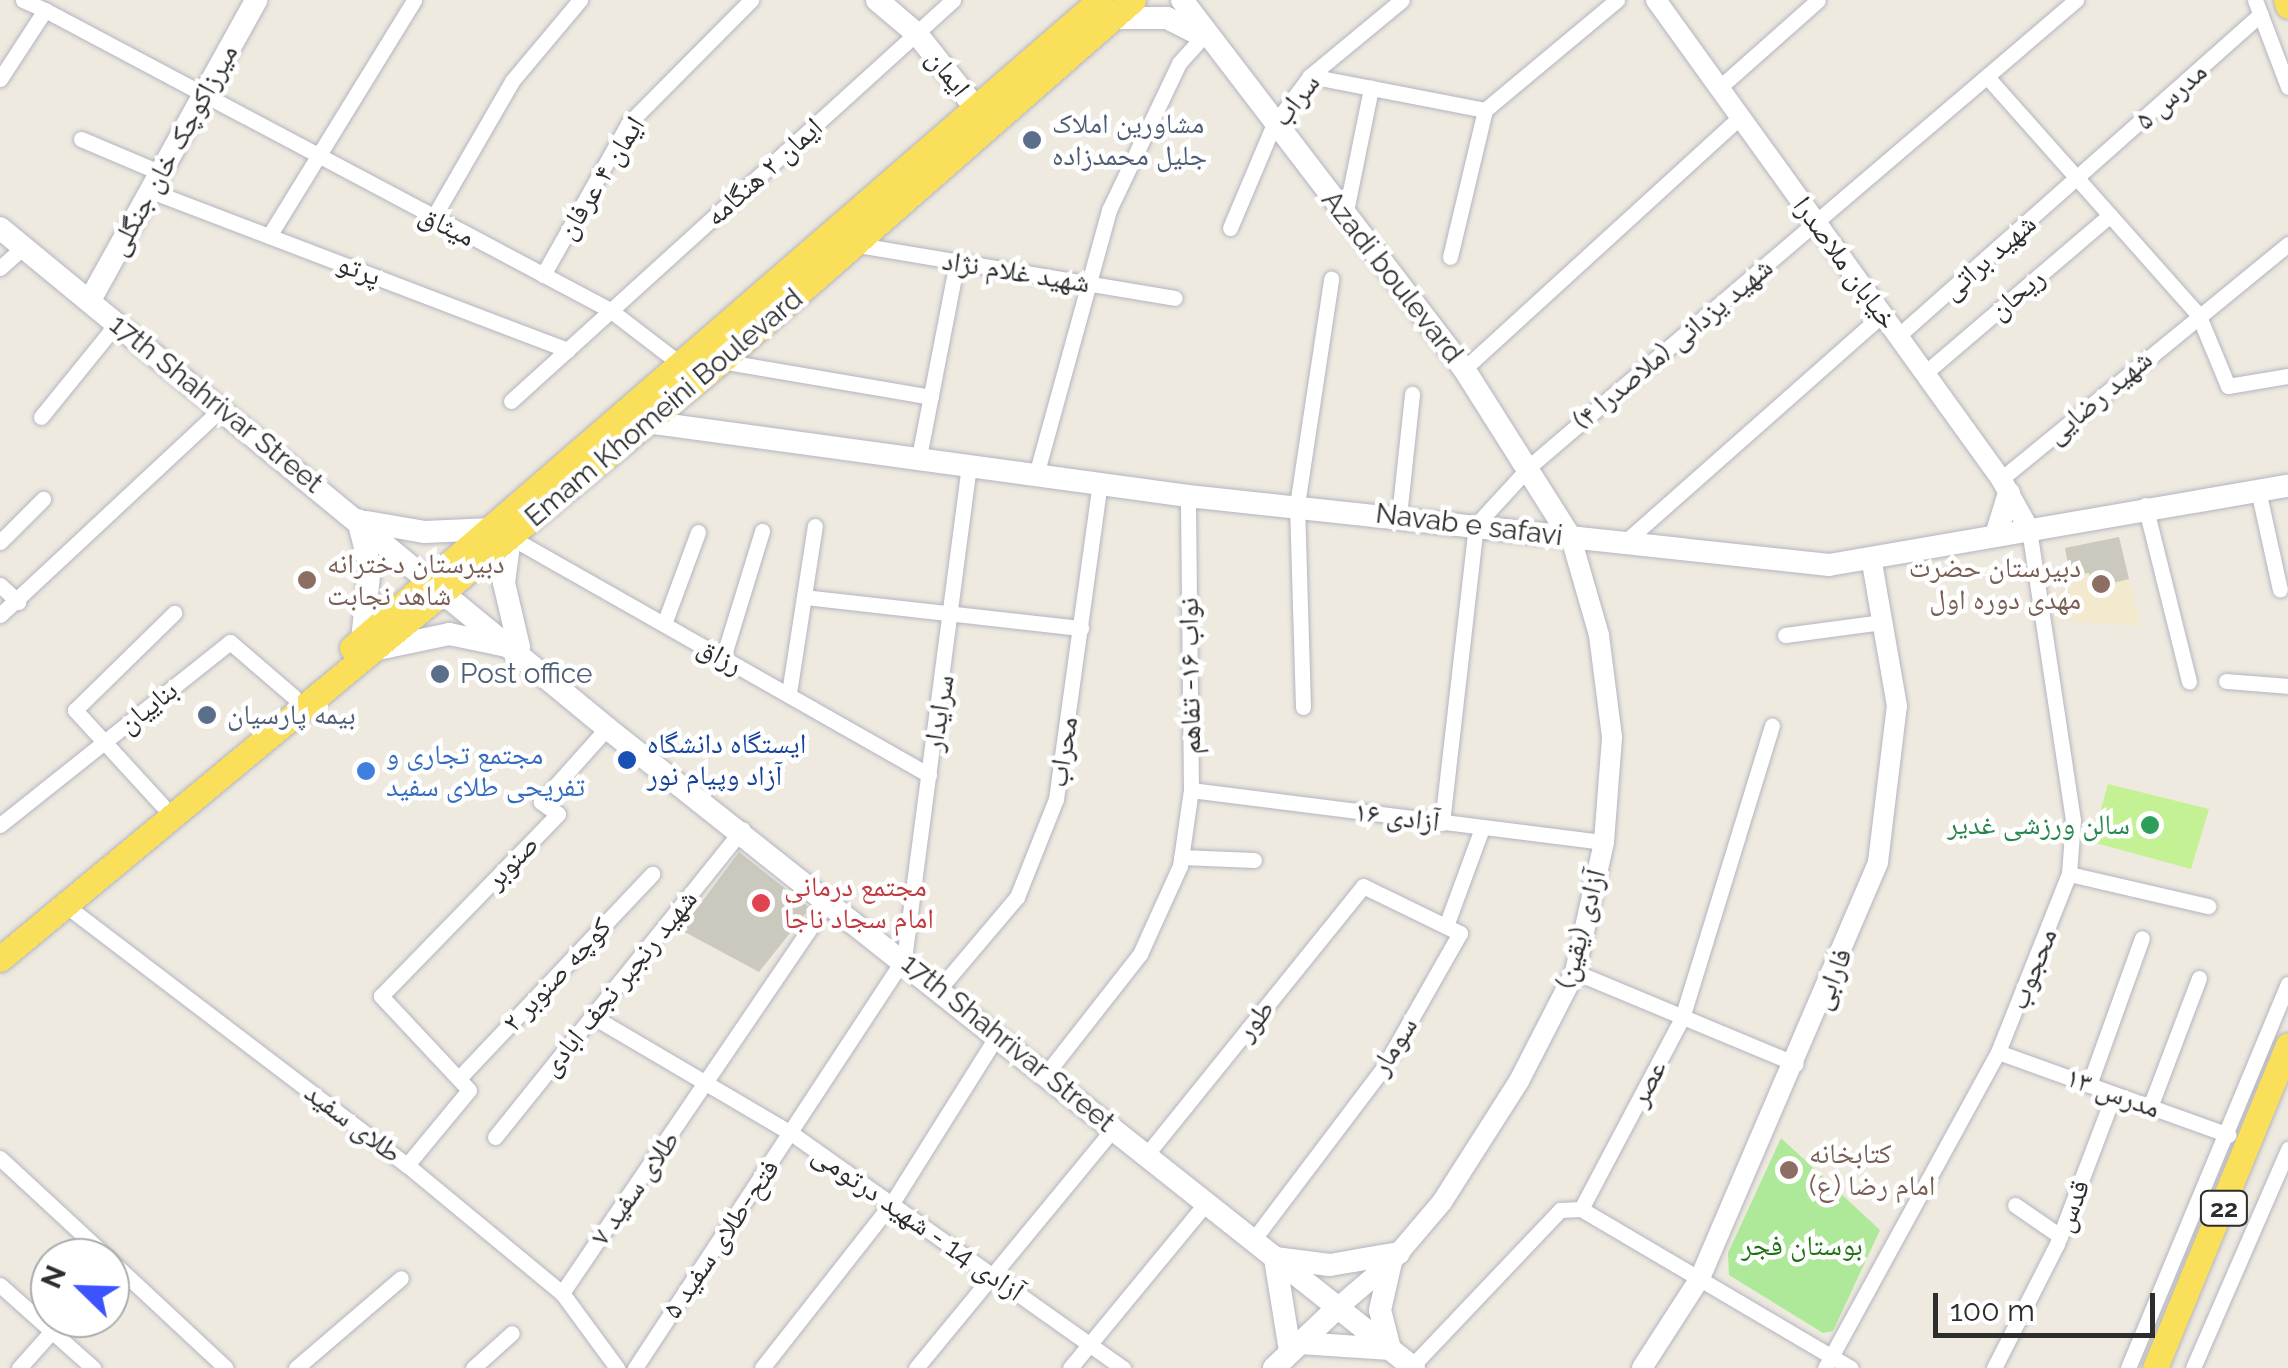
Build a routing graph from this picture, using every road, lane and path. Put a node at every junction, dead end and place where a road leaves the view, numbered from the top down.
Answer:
1 (23, 0) edge
2 (414, 0) edge
3 (580, 0) edge
4 (750, 0) edge
5 (877, 0) edge
6 (954, 0) edge
7 (1133, 0) edge
8 (1165, 0) edge
9 (1182, 0) edge
10 (1402, 0) edge
11 (1617, 0) edge
12 (1656, 0) edge
13 (1818, 0) edge
14 (2076, 0) edge
15 (252, 2) edge
16 (1103, 5) edge
17 (2258, 7) edge
18 (44, 10) junction
19 (1200, 32) junction
20 (918, 34) junction
21 (1310, 76) junction
22 (0, 78) edge
23 (1989, 79) junction
24 (2288, 87) edge
25 (1371, 88) junction
26 (1719, 88) junction
27 (202, 98) junction
28 (1485, 110) junction
29 (978, 111) junction
30 (1740, 117) junction
31 (1273, 126) junction
32 (81, 139) dead end
33 (313, 156) junction
34 (2080, 177) junction
35 (156, 182) junction
36 (2110, 215) junction
37 (1345, 216) junction
38 (433, 218) junction
39 (1816, 223) junction
40 (0, 228) edge
41 (1230, 228) dead end
42 (269, 236) junction
43 (2288, 244) edge
44 (858, 245) junction
45 (23, 246) junction
46 (1450, 257) dead end
47 (958, 262) junction
48 (0, 268) edge
49 (543, 276) junction
50 (1331, 279) dead end
51 (1090, 284) junction
52 (1174, 298) dead end
53 (90, 300) junction
54 (610, 310) junction
55 (2198, 314) junction
56 (1882, 315) junction
57 (117, 323) junction
58 (1898, 336) junction
59 (568, 350) junction
60 (721, 361) junction
61 (1464, 369) junction
62 (1924, 373) junction
63 (2288, 376) edge
64 (676, 381) junction
65 (1412, 394) dead end
66 (931, 397) junction
67 (511, 400) dead end
68 (222, 408) junction
69 (645, 416) junction
70 (41, 417) dead end
71 (918, 462) junction
72 (1530, 466) junction
73 (969, 467) junction
74 (1036, 475) junction
75 (1100, 482) junction
76 (2005, 486) junction
77 (2288, 486) edge
78 (2258, 490) junction
79 (1188, 496) junction
80 (43, 499) dead end
81 (1297, 505) junction
82 (2145, 505) junction
83 (1399, 516) junction
84 (358, 520) junction
85 (1476, 524) junction
86 (815, 526) dead end
87 (2029, 529) junction
88 (762, 531) dead end
89 (698, 532) dead end
90 (501, 533) junction
91 (1996, 535) junction
92 (1571, 538) junction
93 (0, 542) edge
94 (1624, 543) junction
95 (1870, 557) junction
96 (0, 585) edge
97 (440, 585) junction
98 (2280, 590) dead end
99 (804, 597) junction
100 (18, 602) junction
101 (174, 613) dead end
102 (0, 615) edge
103 (954, 615) junction
104 (1882, 622) junction
105 (664, 624) junction
106 (1082, 628) junction
107 (1786, 635) dead end
108 (370, 644) junction
109 (520, 650) junction
110 (723, 658) junction
111 (2189, 682) dead end
112 (2226, 682) dead end
113 (2288, 686) edge
114 (789, 694) junction
115 (294, 697) junction
116 (1303, 707) dead end
117 (1772, 726) dead end
118 (607, 728) junction
119 (102, 744) junction
120 (929, 775) junction
121 (1191, 790) junction
122 (162, 805) junction
123 (1442, 822) junction
124 (0, 825) edge
125 (743, 828) junction
126 (1482, 828) junction
127 (1604, 842) junction
128 (1181, 856) junction
129 (1254, 860) dead end
130 (652, 874) dead end
131 (2069, 874) junction
132 (830, 899) junction
133 (64, 904) junction
134 (2208, 906) dead end
135 (1446, 926) junction
136 (2142, 938) dead end
137 (0, 942) edge
138 (904, 958) junction
139 (0, 959) edge
140 (1575, 972) junction
141 (2199, 978) dead end
142 (2288, 984) edge
143 (940, 988) junction
144 (592, 1016) junction
145 (1682, 1018) junction
146 (998, 1034) junction
147 (2288, 1045) edge
148 (1998, 1052) junction
149 (1796, 1064) junction
150 (1046, 1074) junction
151 (462, 1075) junction
152 (709, 1082) junction
153 (2088, 1084) junction
154 (2114, 1094) junction
155 (2150, 1107) junction
156 (1114, 1128) junction
157 (791, 1133) junction
158 (2228, 1135) junction
159 (495, 1137) dead end
160 (2288, 1149) edge
161 (1147, 1154) junction
162 (0, 1158) edge
163 (407, 1164) junction
164 (892, 1203) junction
165 (1206, 1203) junction
166 (2015, 1205) dead end
167 (1581, 1209) junction
168 (2060, 1236) junction
169 (86, 1238) edge
170 (1252, 1240) junction
171 (1395, 1257) junction
172 (1275, 1258) junction
173 (993, 1275) junction
174 (401, 1278) dead end
175 (1700, 1278) junction
176 (130, 1279) edge
177 (0, 1284) edge
178 (562, 1294) junction
179 (1336, 1309) junction
180 (30, 1311) edge
181 (512, 1333) dead end
182 (46, 1338) edge
183 (60, 1338) edge
184 (1089, 1345) junction
185 (1390, 1349) junction
186 (1286, 1356) edge
187 (1828, 1362) edge
188 (1413, 1367) edge
189 (19, 1368) edge
190 (94, 1368) edge
191 (226, 1368) edge
192 (296, 1368) edge
193 (473, 1368) edge
194 (617, 1368) edge
195 (635, 1368) edge
196 (762, 1368) edge
197 (916, 1368) edge
198 (1070, 1368) edge
199 (1123, 1368) edge
200 (1642, 1368) edge
201 (1851, 1368) edge
202 (1994, 1368) edge
203 (2128, 1368) edge
204 (2155, 1368) edge
205 (2193, 1368) edge

1 - 18 street, میثاق
2 - 33 street
3 - 38 street
4 - 49 street, ایمان ۴ عرفان
5 - 20 main road, ایمان
6 - 20 street, ایمان ۲ هنگامه
7 - 16 main road, Emam Khomeini Boulevard
8 - 19 main road, Azadi boulevard
9 - 19 main road, Azadi boulevard
10 - 21 street, سراب
11 - 28 street
12 - 26 street, خیابان ملاصدرا
13 - 26 street
14 - 23 street, شهید یزدانی (ملاصدرا ۴)
15 - 27 main road, میرزاکوچک خان جنگلی
16 - 19 main road
16 - 29 main road, Emam Khomeini Boulevard
16 - 44 main road, Emam Khomeini Boulevard
17 - 24 street
17 - 34 street, مدرس ۵
18 - 22 street
18 - 27 street, میثاق
19 - 31 main road, Azadi boulevard
19 - 51 street
20 - 29 main road, ایمان
20 - 54 street, ایمان ۲ هنگامه
21 - 25 street
21 - 31 street, سراب
23 - 34 street
23 - 39 street, شهید یزدانی (ملاصدرا ۴)
25 - 28 street
25 - 37 street
26 - 30 street, خیابان ملاصدرا
27 - 33 street, میثاق
27 - 35 main road, میرزاکوچک خان جنگلی
28 - 46 street
29 - 64 main road, Emam Khomeini Boulevard
30 - 39 street, خیابان ملاصدرا
30 - 61 street
31 - 37 main road, Azadi boulevard
31 - 41 street, سراب
32 - 35 street, پرتو
33 - 38 street, میثاق
33 - 42 street
34 - 36 street
34 - 58 street, شهید براتی
35 - 42 street, پرتو
35 - 53 main road, میرزاکوچک خان جنگلی
36 - 55 street
36 - 62 street, ریحان
37 - 61 main road, Azadi boulevard
38 - 49 street, میثاق
39 - 56 street, خیابان ملاصدرا
39 - 72 street, شهید یزدانی (ملاصدرا ۴)
40 - 45 main road, 17th Shahrivar Street
42 - 59 street, پرتو
43 - 55 street, شهید رضایی
44 - 47 street, شهید غلام نژاد
44 - 60 main road, Emam Khomeini Boulevard
45 - 48 street
45 - 53 main road, 17th Shahrivar Street
47 - 51 street, شهید غلام نژاد
47 - 66 street
49 - 54 street, میثاق
50 - 81 street
51 - 52 street, شهید غلام نژاد
51 - 74 street
53 - 57 main road, 17th Shahrivar Street
54 - 59 street, ایمان ۲ هنگامه
54 - 64 street, میثاق
55 - 63 street
55 - 76 street, شهید رضایی
56 - 58 street, خیابان ملاصدرا
56 - 94 street
57 - 68 main road, 17th Shahrivar Street
57 - 70 street
58 - 62 street, خیابان ملاصدرا
59 - 67 street, ایمان ۲ هنگامه
60 - 64 main road, Emam Khomeini Boulevard
60 - 66 street
61 - 72 main road, Azadi boulevard
62 - 76 street, خیابان ملاصدرا
64 - 69 main road, Emam Khomeini Boulevard
65 - 83 street
66 - 71 street
68 - 84 main road, 17th Shahrivar Street
68 - 100 street
69 - 71 main road, Navab e safavi
69 - 90 main road, Emam Khomeini Boulevard
71 - 73 main road, Navab e safavi
72 - 85 street, شهید یزدانی (ملاصدرا ۴)
72 - 92 main road, Azadi boulevard
73 - 74 main road, Navab e safavi
73 - 103 street, سرایدار
74 - 75 main road, Navab e safavi
75 - 79 main road, Navab e safavi
75 - 106 street, محراب
76 - 87 street, خیابان ملاصدرا
76 - 91 main road
77 - 78 main road, Navab e safavi
78 - 82 main road, Navab e safavi
78 - 98 street
79 - 81 main road, Navab e safavi
79 - 121 street, نواب ۱۶- تفاهم
80 - 93 street
81 - 83 main road, Navab e safavi
81 - 116 street
82 - 87 main road, Navab e safavi
82 - 111 street
83 - 85 main road, Navab e safavi
84 - 90 main road
84 - 97 main road, 17th Shahrivar Street
84 - 108 main road
85 - 92 main road, Navab e safavi
85 - 123 street
86 - 99 street
87 - 91 main road, Navab e safavi
87 - 131 street, محجوب
88 - 110 street
89 - 105 street
90 - 97 main road, Emam Khomeini Boulevard
90 - 105 street, رزاق
90 - 109 main road
91 - 95 main road, Navab e safavi
92 - 94 main road, Navab e safavi
92 - 127 street, آزادی (یقین)
94 - 95 main road, Navab e safavi
95 - 104 street, فارابی
96 - 100 street
97 - 108 main road, Emam Khomeini Boulevard
97 - 109 main road, 17th Shahrivar Street
99 - 103 street
99 - 114 street
100 - 102 street
101 - 119 street
103 - 106 street
103 - 120 street, سرایدار
104 - 107 street
104 - 149 street, فارابی
105 - 110 street, رزاق
106 - 143 street, محراب
108 - 109 main road
108 - 115 main road, Emam Khomeini Boulevard
108 - 133 main road, Emam Khomeini Boulevard
109 - 118 main road, 17th Shahrivar Street
110 - 114 street, رزاق
112 - 113 street
114 - 120 street, رزاق
115 - 119 street, بناییان
115 - 122 main road, Emam Khomeini Boulevard
117 - 145 street, عصر
118 - 125 main road, 17th Shahrivar Street
118 - 151 street, صنوبر
119 - 122 street
119 - 124 street, بناییان
120 - 138 street, سرایدار
121 - 123 street, آزادی ۱۶
121 - 128 street, نواب ۱۶- تفاهم
122 - 137 main road, Emam Khomeini Boulevard
123 - 126 street, آزادی ۱۶
125 - 132 main road, 17th Shahrivar Street
125 - 144 street, شهید رنجبر نجف ابادی
126 - 127 street, آزادی ۱۶
126 - 135 street
127 - 140 street, آزادی (یقین)
128 - 129 street
128 - 150 street, نواب ۱۶- تفاهم
130 - 151 street, کوچه صنوبر ۲
131 - 134 street
131 - 148 street, محجوب
132 - 138 main road, 17th Shahrivar Street
132 - 152 street, طلای سفید ۷
133 - 139 main road, Emam Khomeini Boulevard
133 - 163 street, طلای سفید
135 - 161 street, طور
135 - 170 street, سومار
136 - 153 street
138 - 143 main road, 17th Shahrivar Street
138 - 157 street, فتح-طلای سفید ۵
140 - 145 street
140 - 171 street, آزادی (یقین)
141 - 155 street
142 - 158 street
143 - 146 main road, 17th Shahrivar Street
144 - 152 street, آزادی 14 - شهید درتومی
144 - 159 street, شهید رنجبر نجف ابادی
145 - 149 street
145 - 167 street, عصر
146 - 150 main road, 17th Shahrivar Street
146 - 164 street
147 - 204 main road, 22
148 - 153 street, مدرس ۱۳
148 - 187 street, محجوب
149 - 175 street, فارابی
150 - 156 main road, 17th Shahrivar Street
151 - 163 street
152 - 157 street, آزادی 14 - شهید درتومی
152 - 178 street, طلای سفید ۷
153 - 154 street, مدرس ۱۳
154 - 155 street, مدرس ۱۳
154 - 168 street, قدس
155 - 158 street, مدرس ۱۳
156 - 161 main road, 17th Shahrivar Street
156 - 173 street
157 - 164 street, آزادی 14 - شهید درتومی
157 - 195 street, فتح-طلای سفید ۵
158 - 203 street
160 - 205 street
161 - 165 main road, 17th Shahrivar Street
162 - 169 street
163 - 178 street, طلای سفید
164 - 173 street, آزادی 14 - شهید درتومی
164 - 196 street
165 - 170 main road, 17th Shahrivar Street
165 - 184 street
166 - 168 street
167 - 175 street
167 - 188 street
168 - 202 street, قدس
170 - 172 main road, 17th Shahrivar Street
171 - 172 main road
171 - 179 street, آزادی (یقین)
171 - 185 main road
172 - 179 main road, 17th Shahrivar Street
172 - 186 main road
173 - 184 street, آزادی 14 - شهید درتومی
173 - 197 street
174 - 192 street
175 - 187 street
175 - 200 street, فارابی
176 - 191 street
177 - 180 street
178 - 194 street, طلای سفید
179 - 185 main road, 17th Shahrivar Street
179 - 186 main road
181 - 193 street
182 - 189 street
183 - 190 street
184 - 198 street
184 - 199 street, آزادی 14 - شهید درتومی
185 - 186 main road
185 - 188 main road, 17th Shahrivar Street
187 - 201 street

